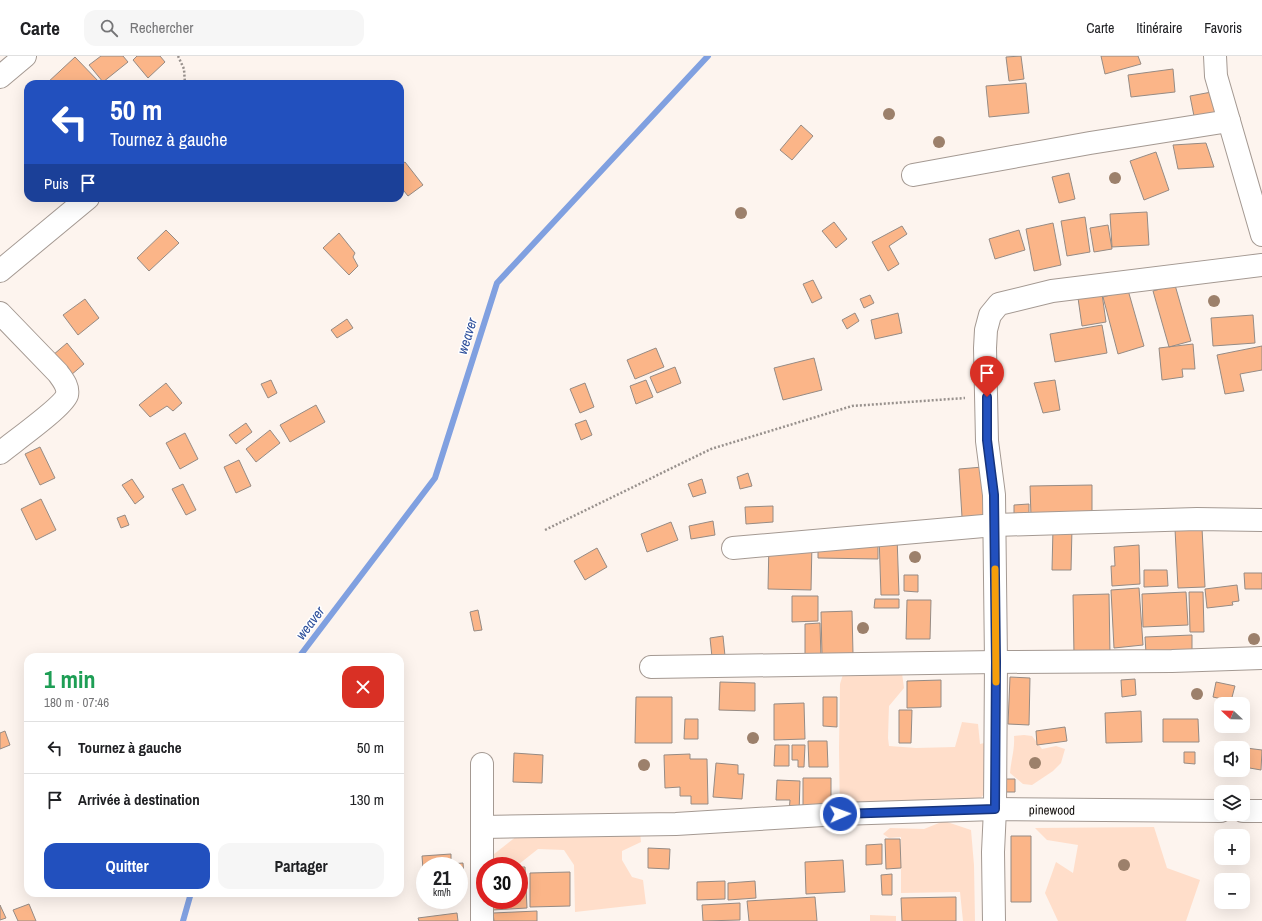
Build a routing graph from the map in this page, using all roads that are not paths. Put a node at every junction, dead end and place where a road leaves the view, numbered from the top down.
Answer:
1 (25, 56) edge
2 (1214, 56) edge
3 (0, 77) edge
4 (1230, 121) junction
5 (913, 175) dead end
6 (83, 202) edge
7 (1262, 235) edge
8 (1262, 265) edge
9 (0, 271) edge
10 (0, 313) edge
11 (0, 453) edge
12 (1262, 520) edge
13 (995, 525) junction
14 (733, 548) dead end
15 (1262, 658) edge
16 (996, 662) junction
17 (651, 667) dead end
18 (482, 764) dead end
19 (995, 809) junction
20 (1214, 811) edge
21 (1250, 811) edge
22 (1262, 811) edge
23 (483, 827) junction
24 (482, 921) edge
25 (994, 921) edge

1 - 3 street
2 - 4 street
4 - 5 street
4 - 7 street
6 - 9 street
8 - 13 street
10 - 11 street
12 - 13 street
13 - 14 street
13 - 16 street
15 - 16 street
16 - 17 street
16 - 19 street
18 - 23 street
19 - 20 street, pinewood
19 - 23 street, pinewood
19 - 25 street
21 - 22 street
23 - 24 street

